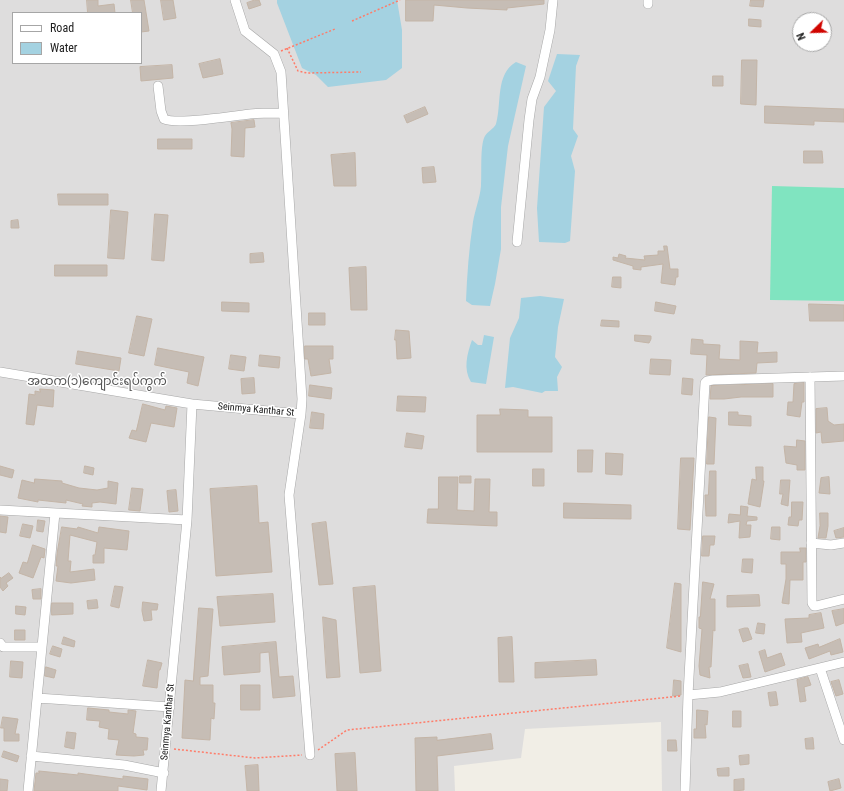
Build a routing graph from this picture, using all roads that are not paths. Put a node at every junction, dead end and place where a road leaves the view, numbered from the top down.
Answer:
1 (235, 0) edge
2 (553, 0) edge
3 (158, 86) dead end
4 (284, 113) junction
5 (517, 242) dead end
6 (0, 372) edge
7 (844, 376) edge
8 (810, 377) junction
9 (192, 404) junction
10 (301, 414) junction
11 (0, 510) edge
12 (55, 513) junction
13 (187, 520) junction
14 (844, 543) edge
15 (811, 544) junction
16 (844, 599) edge
17 (0, 643) edge
18 (42, 647) junction
19 (844, 662) edge
20 (820, 668) junction
21 (688, 695) junction
22 (37, 698) junction
23 (170, 707) junction
24 (844, 740) edge
25 (310, 755) road end
26 (31, 756) junction
27 (164, 773) junction
28 (28, 791) edge
29 (161, 791) edge
30 (685, 791) edge

1 - 4 street, Seinmya Kanthar St
2 - 5 street
3 - 4 street
4 - 10 street, Seinmya Kanthar St
6 - 9 street
7 - 8 street
8 - 15 street
8 - 21 street
9 - 10 street, Seinmya Kanthar St
9 - 13 street, Seinmya Kanthar St
10 - 25 street
11 - 12 street
12 - 13 street
12 - 18 street
13 - 23 street, Seinmya Kanthar St
14 - 15 street
15 - 16 street
17 - 18 street
18 - 22 street
19 - 20 street
20 - 21 street
20 - 24 street
21 - 30 street
22 - 23 street
22 - 26 street
23 - 27 street, Seinmya Kanthar St
26 - 27 street
26 - 28 street
27 - 29 street, Seinmya Kanthar St

